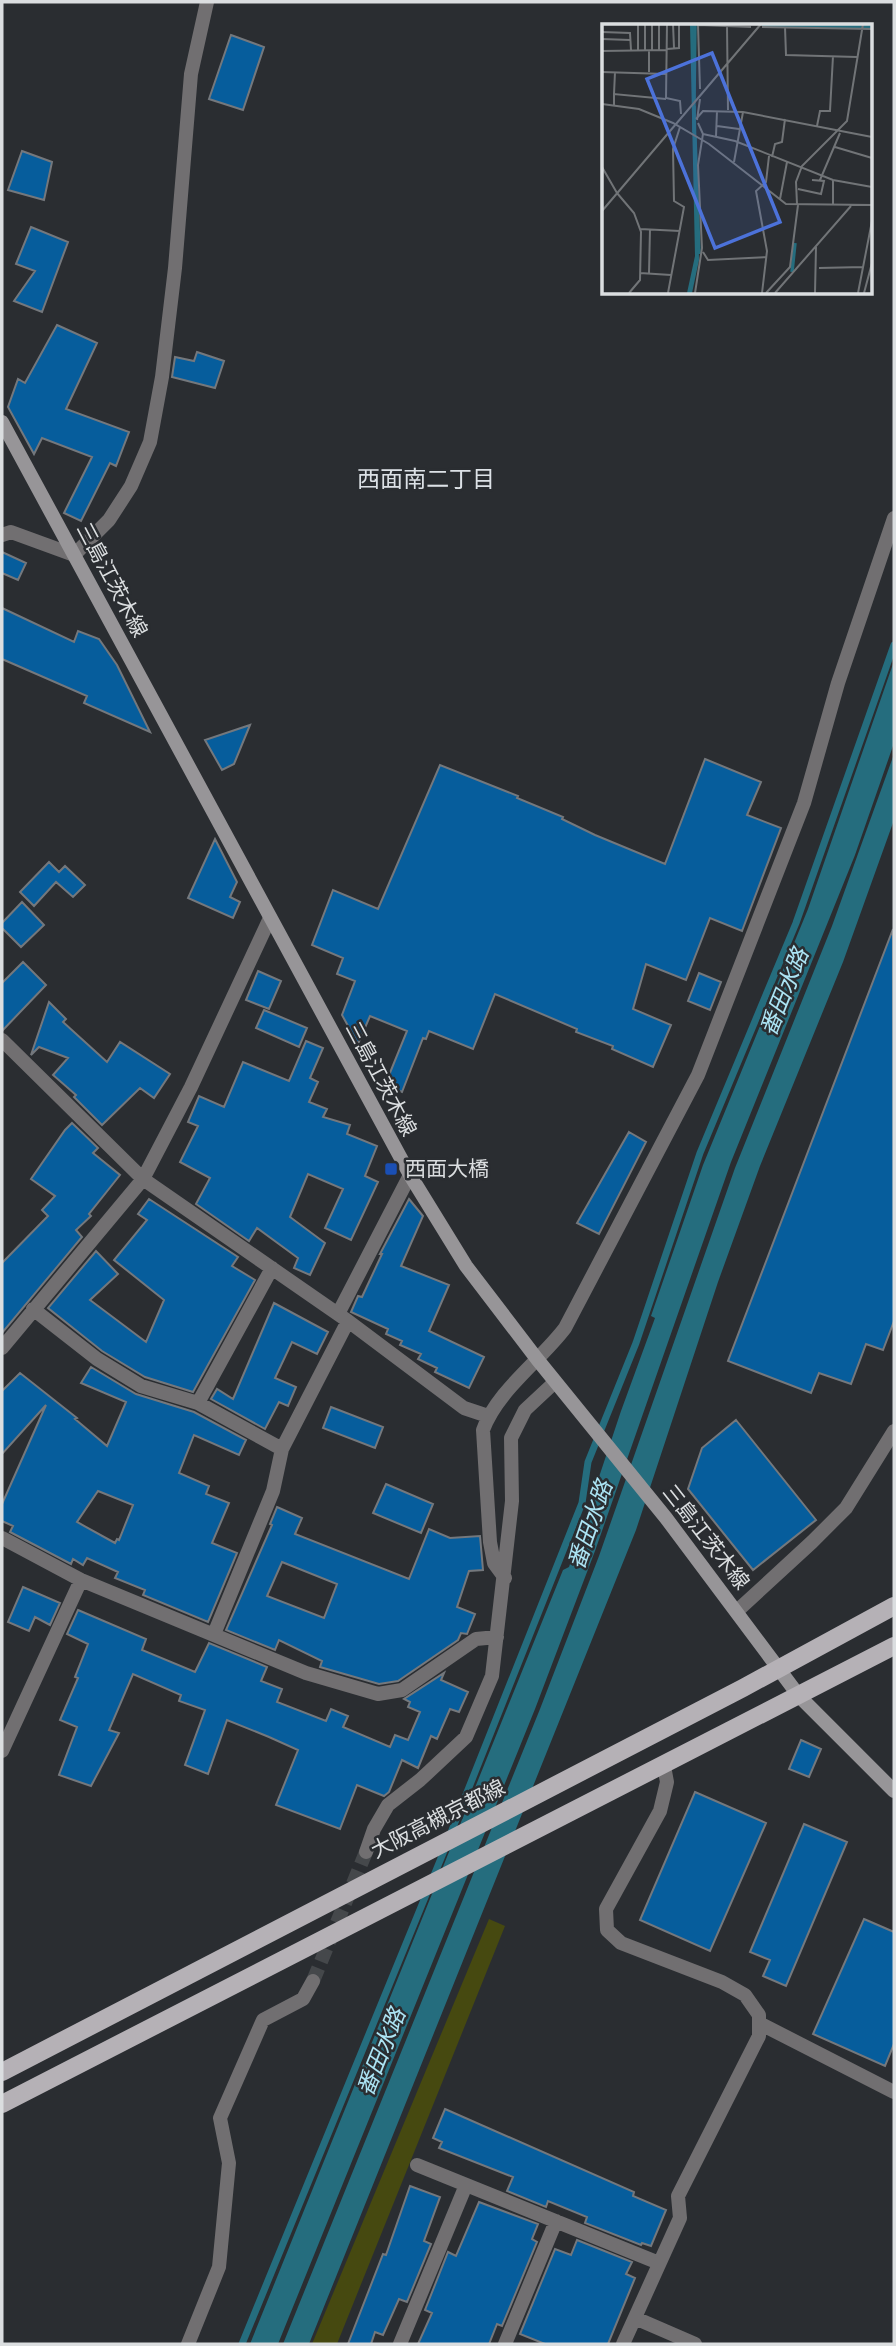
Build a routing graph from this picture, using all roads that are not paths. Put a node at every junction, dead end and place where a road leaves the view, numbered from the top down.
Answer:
1 (207, 2) edge
2 (2, 422) edge
3 (894, 518) edge
4 (2, 535) edge
5 (74, 555) junction
6 (271, 918) junction
7 (2, 1040) edge
8 (410, 1175) junction
9 (143, 1179) junction
10 (272, 1268) junction
11 (33, 1309) junction
12 (343, 1318) junction
13 (2, 1348) edge
14 (537, 1359) junction
15 (555, 1382) junction
16 (198, 1403) junction
17 (488, 1416) junction
18 (894, 1431) edge
19 (282, 1449) junction
20 (2, 1538) edge
21 (505, 1578) junction
22 (81, 1580) junction
23 (894, 1606) edge
24 (737, 1611) junction
25 (214, 1634) junction
26 (497, 1637) junction
27 (894, 1646) edge
28 (779, 1667) junction
29 (799, 1696) junction
30 (2, 1751) edge
31 (664, 1766) junction
32 (894, 1791) edge
33 (366, 1852) tunnel mouth
34 (313, 1981) tunnel mouth
35 (759, 2022) junction
36 (2, 2072) edge
37 (894, 2092) edge
38 (2, 2104) edge
39 (417, 2165) dead end
40 (466, 2185) junction
41 (556, 2221) junction
42 (659, 2263) junction
43 (635, 2318) junction
44 (188, 2344) edge
45 (400, 2344) edge
46 (505, 2344) edge
47 (623, 2344) edge
48 (695, 2344) edge

1 - 5 street
2 - 5 main road, 三島江茨木線
3 - 14 street
4 - 5 street
5 - 6 main road, 三島江茨木線
6 - 8 main road, 三島江茨木線
6 - 9 street
7 - 9 street
8 - 12 street
8 - 14 main road, 三島江茨木線
9 - 10 street
9 - 11 street
10 - 12 street
10 - 16 street
11 - 13 street
11 - 16 street
12 - 17 street
12 - 19 street
14 - 15 main road, 三島江茨木線
14 - 17 street
15 - 21 street
15 - 24 main road, 三島江茨木線
16 - 19 street
17 - 21 street
18 - 24 street
19 - 25 street
20 - 22 street
21 - 26 street
22 - 25 street
22 - 30 street
23 - 28 main road, 大阪高槻京都線
24 - 28 main road, 三島江茨木線
25 - 26 street
26 - 33 street
27 - 29 main road
28 - 29 main road, 三島江茨木線
28 - 36 main road, 大阪高槻京都線
29 - 31 main road
29 - 32 main road, 三島江茨木線
31 - 35 street
31 - 38 main road
34 - 44 street
35 - 37 street
35 - 42 street
39 - 40 street
40 - 41 street
40 - 45 street
41 - 42 street
41 - 46 street
42 - 43 street
43 - 47 street
43 - 48 street

